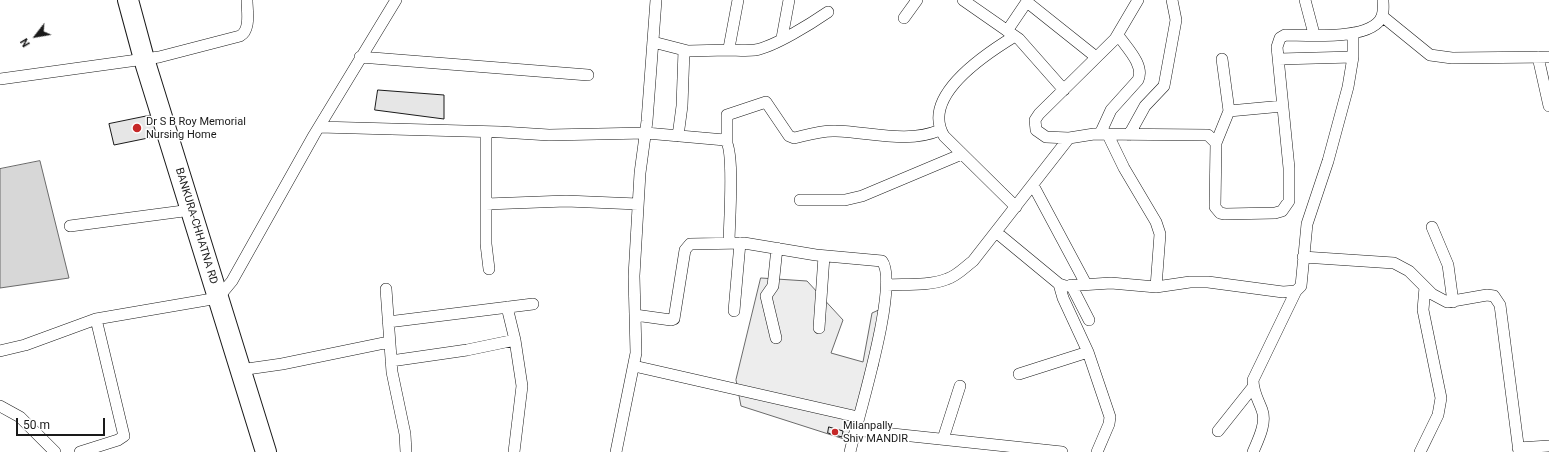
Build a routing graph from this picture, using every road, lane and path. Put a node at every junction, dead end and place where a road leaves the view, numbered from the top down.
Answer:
1 (128, 0) edge
2 (247, 0) edge
3 (396, 0) edge
4 (656, 0) edge
5 (738, 0) edge
6 (789, 0) edge
7 (917, 0) edge
8 (963, 0) edge
9 (1138, 0) edge
10 (1172, 0) edge
11 (1305, 0) edge
12 (1383, 0) edge
13 (1027, 1) edge
14 (828, 12) dead end
15 (1382, 16) junction
16 (904, 18) dead end
17 (1011, 33) junction
18 (1353, 33) junction
19 (1314, 34) junction
20 (1118, 35) junction
21 (782, 38) junction
22 (653, 42) junction
23 (684, 50) junction
24 (727, 50) junction
25 (360, 57) junction
26 (1096, 57) junction
27 (1353, 57) junction
28 (1538, 57) junction
29 (1549, 57) edge
30 (144, 59) junction
31 (1222, 59) dead end
32 (1279, 59) junction
33 (588, 75) dead end
34 (0, 79) edge
35 (1064, 90) junction
36 (1283, 106) junction
37 (1549, 106) edge
38 (1229, 111) junction
39 (319, 126) junction
40 (940, 130) junction
41 (486, 132) junction
42 (646, 133) junction
43 (1104, 134) junction
44 (1129, 135) junction
45 (678, 136) junction
46 (1069, 138) junction
47 (727, 143) junction
48 (1216, 143) junction
49 (962, 154) junction
50 (1033, 184) junction
51 (800, 200) dead end
52 (486, 204) junction
53 (638, 204) junction
54 (1016, 207) junction
55 (191, 210) junction
56 (70, 226) dead end
57 (1432, 227) dead end
58 (996, 232) junction
59 (729, 243) junction
60 (740, 243) junction
61 (777, 248) junction
62 (824, 256) junction
63 (1303, 257) junction
64 (489, 269) dead end
65 (1059, 284) junction
66 (1086, 284) junction
67 (887, 285) junction
68 (1071, 285) junction
69 (1425, 286) junction
70 (1156, 287) junction
71 (386, 289) dead end
72 (1296, 291) junction
73 (218, 298) junction
74 (1453, 302) junction
75 (533, 304) dead end
76 (507, 307) junction
77 (734, 311) dead end
78 (635, 315) junction
79 (96, 319) junction
80 (1089, 320) dead end
81 (388, 322) junction
82 (819, 328) dead end
83 (776, 338) dead end
84 (515, 340) junction
85 (389, 342) junction
86 (0, 351) edge
87 (1088, 352) junction
88 (390, 361) junction
89 (634, 366) junction
90 (240, 370) junction
91 (1019, 374) dead end
92 (960, 386) dead end
93 (1253, 387) junction
94 (0, 406) edge
95 (858, 417) junction
96 (855, 430) junction
97 (1218, 431) dead end
98 (943, 439) junction
99 (1549, 446) edge
100 (1519, 450) edge
101 (55, 452) edge
102 (80, 452) edge
103 (266, 452) edge
104 (406, 452) edge
105 (514, 452) edge
106 (616, 452) edge
107 (850, 452) edge
108 (1062, 452) edge
109 (1097, 452) edge
110 (1253, 452) edge
111 (1420, 452) edge

1 - 30 highway, BANKURA-CHHATNA RD
2 - 30 street
3 - 25 street
4 - 22 street
5 - 24 street
6 - 21 street
7 - 16 street
8 - 17 street
9 - 20 street
10 - 44 street
11 - 19 street
12 - 15 street
13 - 17 street
13 - 26 street
14 - 21 street
15 - 18 street
15 - 28 street
17 - 35 street
17 - 40 street
18 - 19 street
18 - 27 street
19 - 32 street
20 - 26 street
20 - 43 street
21 - 24 street
22 - 23 street
22 - 42 street
23 - 24 street
23 - 45 street
25 - 33 street
25 - 39 street
26 - 35 street
27 - 32 street
27 - 63 street
28 - 29 street
28 - 37 street
30 - 34 street
30 - 55 highway, BANKURA-CHHATNA RD
31 - 38 street
32 - 36 street
35 - 46 street
36 - 38 street
36 - 48 street
38 - 48 street
39 - 41 street
39 - 73 street
40 - 47 street
40 - 49 street
41 - 42 street
41 - 52 street
42 - 45 street
42 - 53 street
43 - 44 street
43 - 46 street
43 - 70 street
44 - 48 street
45 - 47 street
46 - 50 street
47 - 59 street
49 - 51 street
49 - 54 street
50 - 54 street
50 - 66 street
52 - 53 street
52 - 64 street
53 - 78 street
54 - 58 street
55 - 56 street
55 - 73 highway, BANKURA-CHHATNA RD
57 - 74 street
58 - 65 street
58 - 67 street
59 - 60 street
59 - 78 street
60 - 61 street
60 - 77 street
61 - 62 street
61 - 83 street
62 - 67 street
62 - 82 street
63 - 69 street
63 - 72 street
65 - 68 street
65 - 87 street
66 - 68 street
66 - 70 street
67 - 95 street
68 - 80 street
69 - 74 street
69 - 111 street
70 - 72 street
71 - 81 street
72 - 93 street
73 - 79 street
73 - 90 highway, BANKURA-CHHATNA RD
74 - 100 street
75 - 76 street
76 - 81 street
76 - 84 street
78 - 89 street
79 - 86 street
79 - 102 street
81 - 85 street
84 - 88 street
84 - 105 street
85 - 88 street
85 - 90 street
87 - 91 street
87 - 109 street
88 - 104 street
89 - 95 street
89 - 106 street
90 - 103 highway, BANKURA-CHHATNA RD
92 - 98 street
93 - 97 street
93 - 110 street
94 - 101 street
95 - 96 street
96 - 98 street
96 - 107 street
98 - 108 street
99 - 100 street

